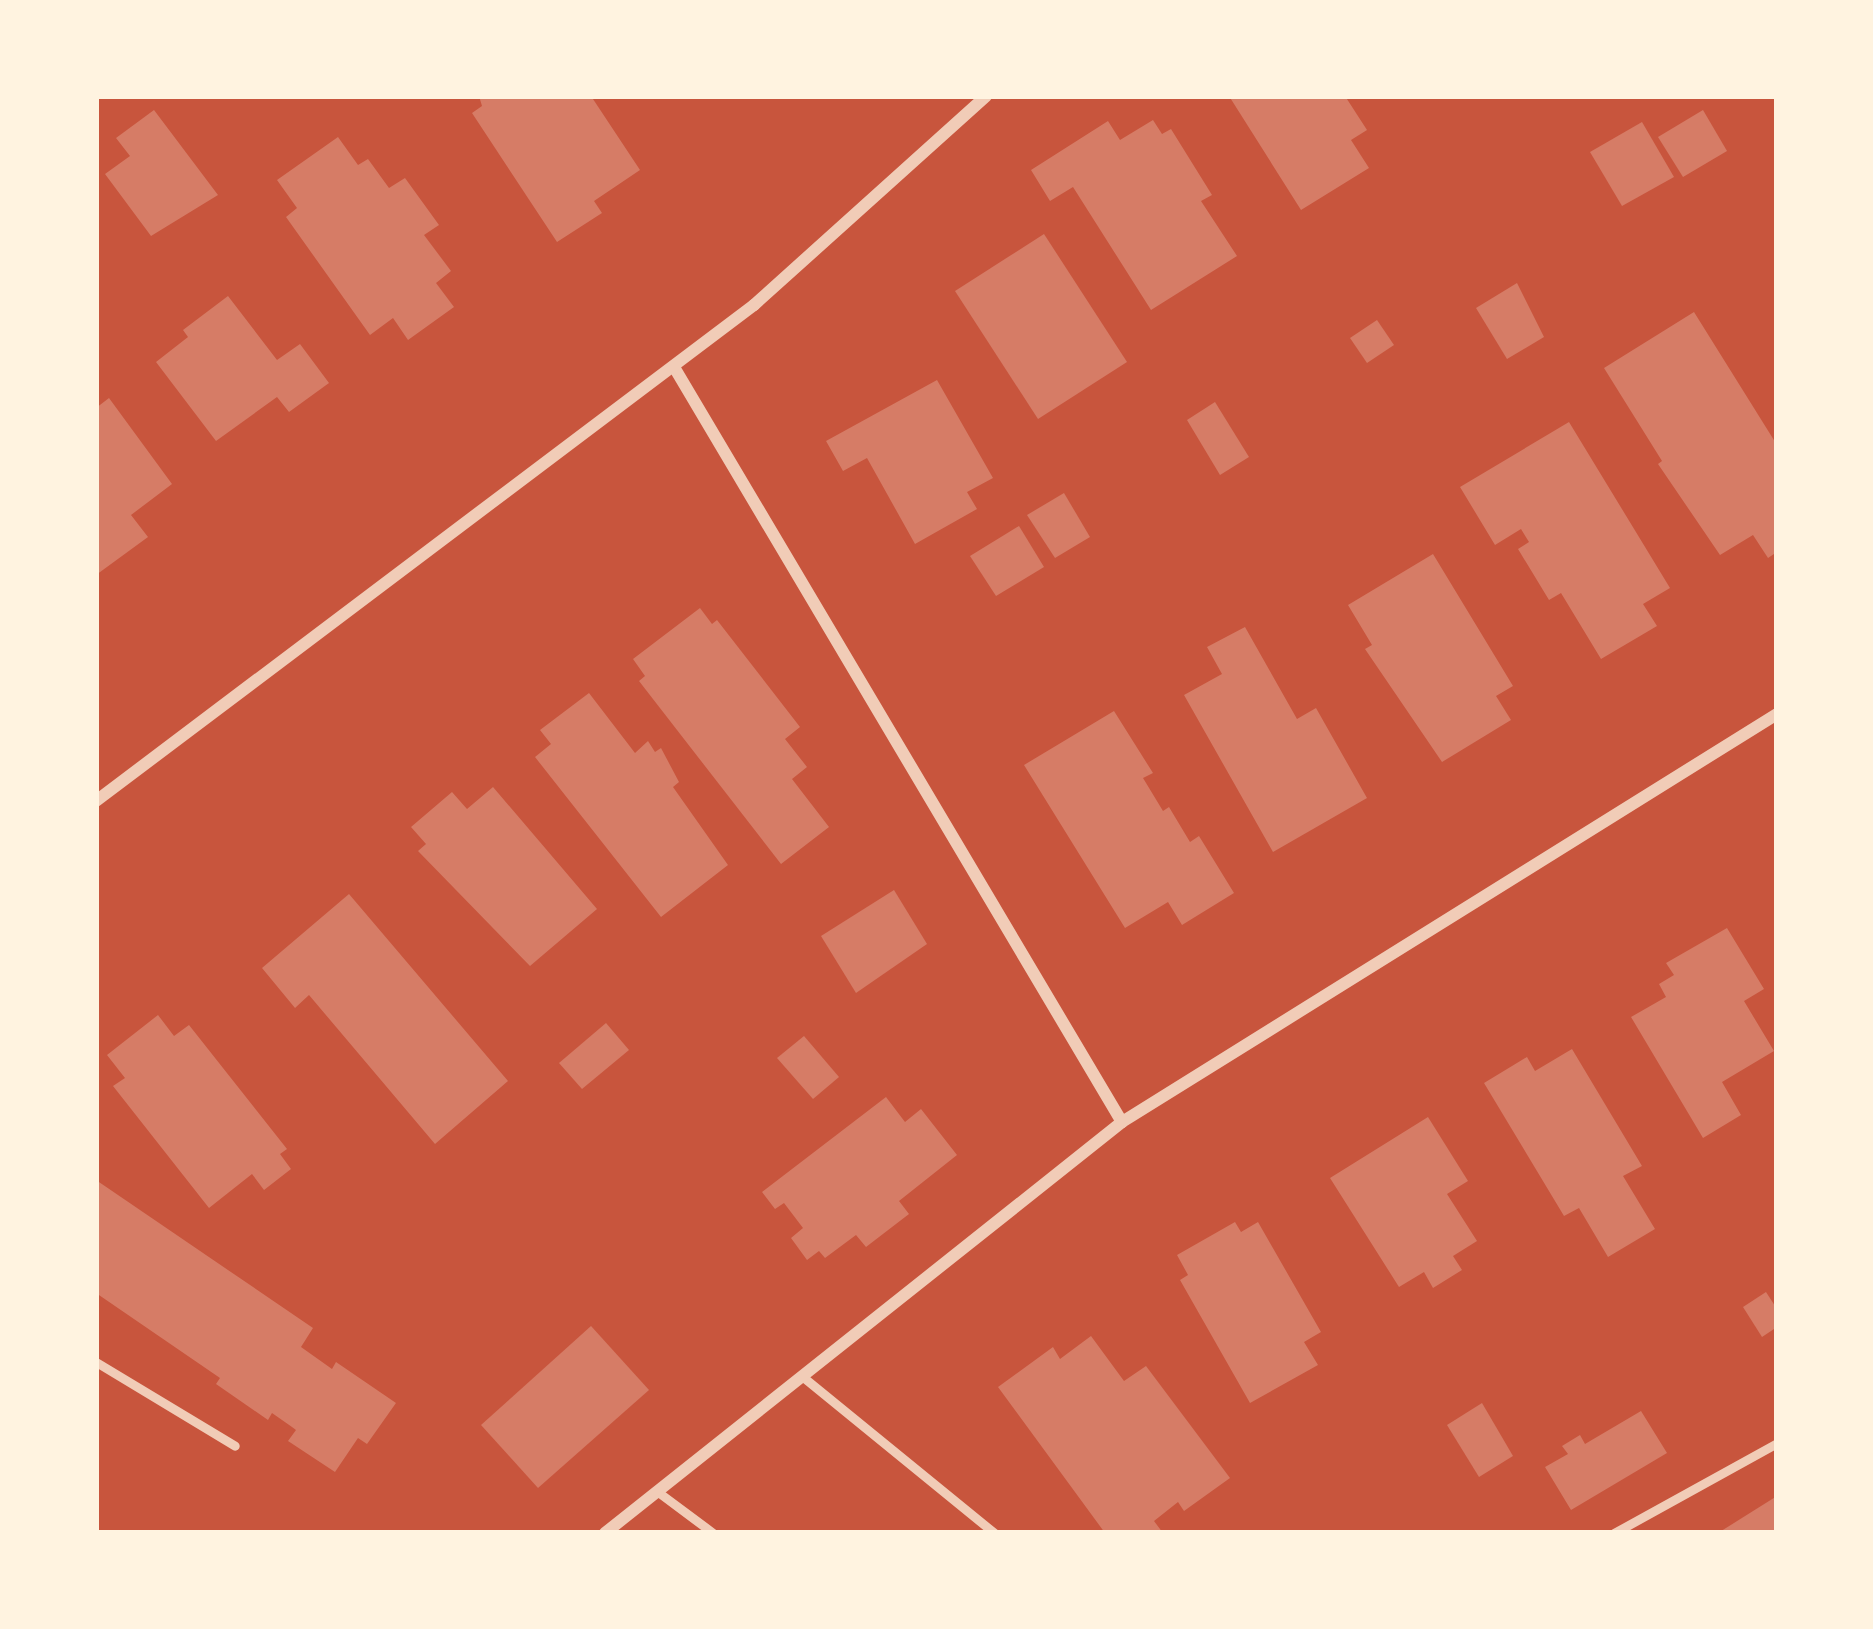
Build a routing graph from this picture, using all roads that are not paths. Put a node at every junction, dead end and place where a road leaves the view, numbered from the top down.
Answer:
1 (986, 96) edge
2 (674, 367) junction
3 (1777, 714) edge
4 (96, 801) edge
5 (1122, 1122) junction
6 (96, 1362) edge
7 (803, 1377) junction
8 (1777, 1443) edge
9 (236, 1446) dead end
10 (658, 1492) junction
11 (605, 1533) edge
12 (713, 1533) edge
13 (994, 1533) edge
14 (1614, 1533) edge

1 - 2 street
2 - 4 street
2 - 5 street
3 - 5 street
5 - 7 street
6 - 9 lane
7 - 10 street
7 - 13 lane
8 - 14 lane
10 - 11 street
10 - 12 lane

